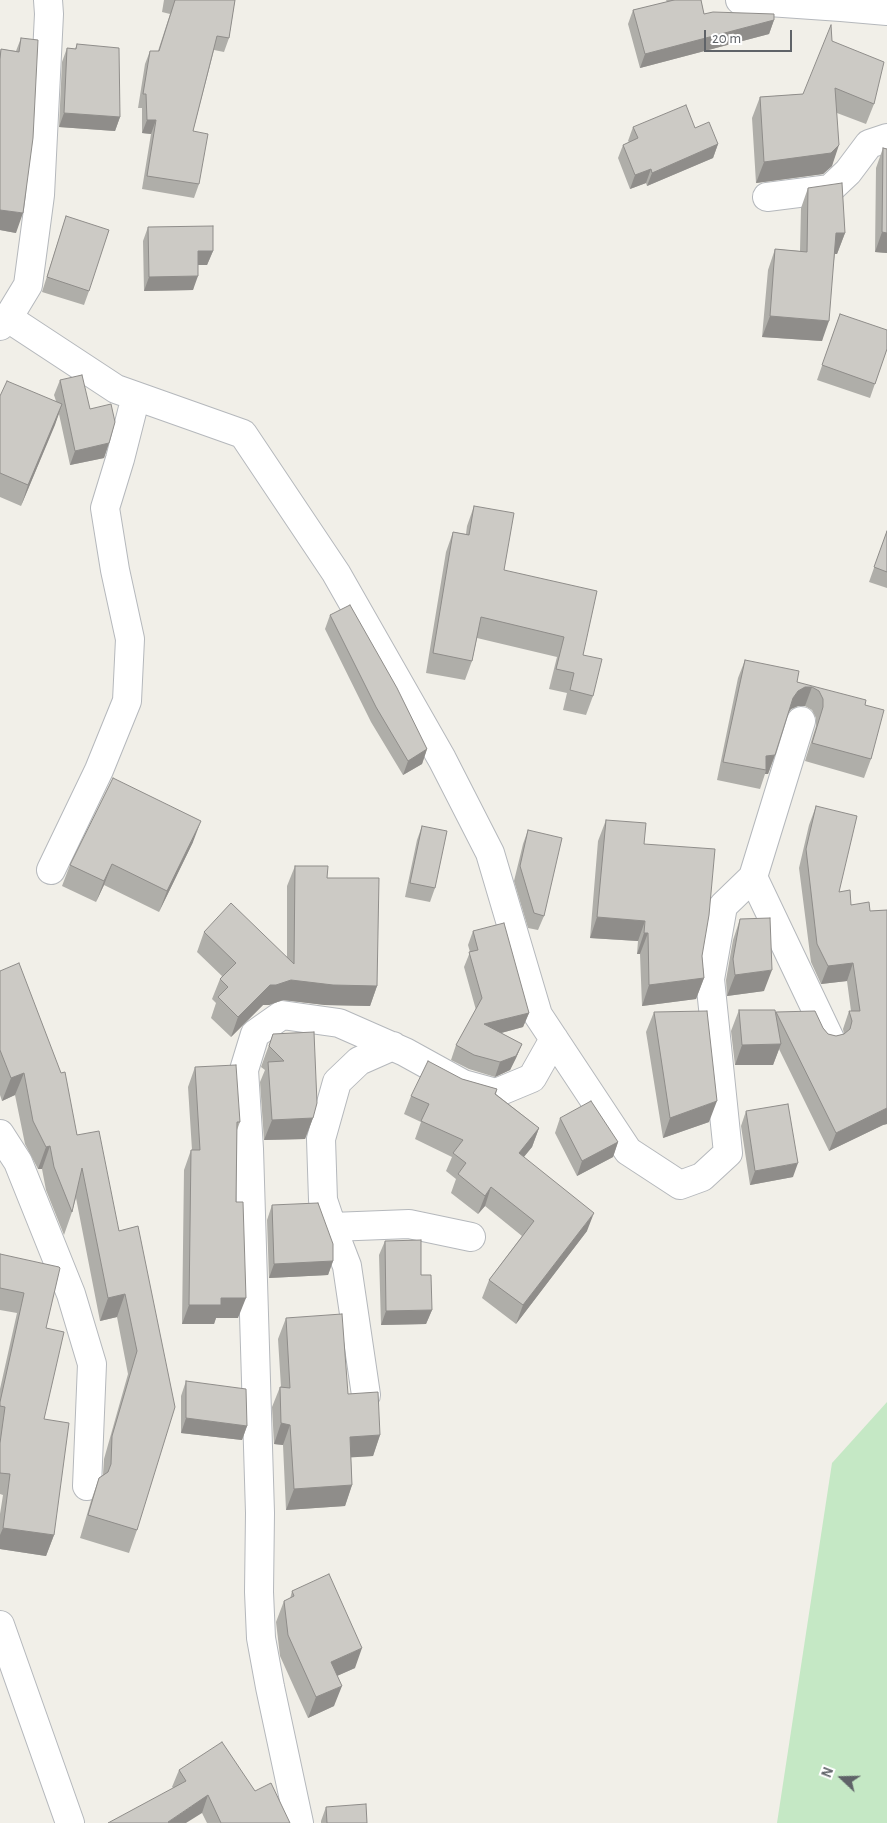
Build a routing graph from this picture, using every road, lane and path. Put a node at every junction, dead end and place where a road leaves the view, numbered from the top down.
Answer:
1 (48, 0) edge
2 (740, 0) edge
3 (887, 12) edge
4 (887, 138) edge
5 (767, 198) dead end
6 (4, 322) edge
7 (136, 396) junction
8 (801, 721) dead end
9 (51, 870) dead end
10 (753, 877) junction
11 (554, 1039) junction
12 (830, 1039) edge
13 (393, 1046) junction
14 (0, 1134) edge
15 (332, 1228) junction
16 (471, 1237) dead end
17 (366, 1395) edge
18 (87, 1486) dead end
19 (0, 1625) edge
20 (70, 1823) edge
21 (299, 1823) edge

1 - 6 street
2 - 3 street
4 - 5 street
6 - 7 street
7 - 9 street
7 - 11 street
8 - 10 street
10 - 11 street
10 - 12 street
11 - 13 street
13 - 15 street
13 - 21 street
14 - 18 street
15 - 16 street
15 - 17 street
19 - 20 street

